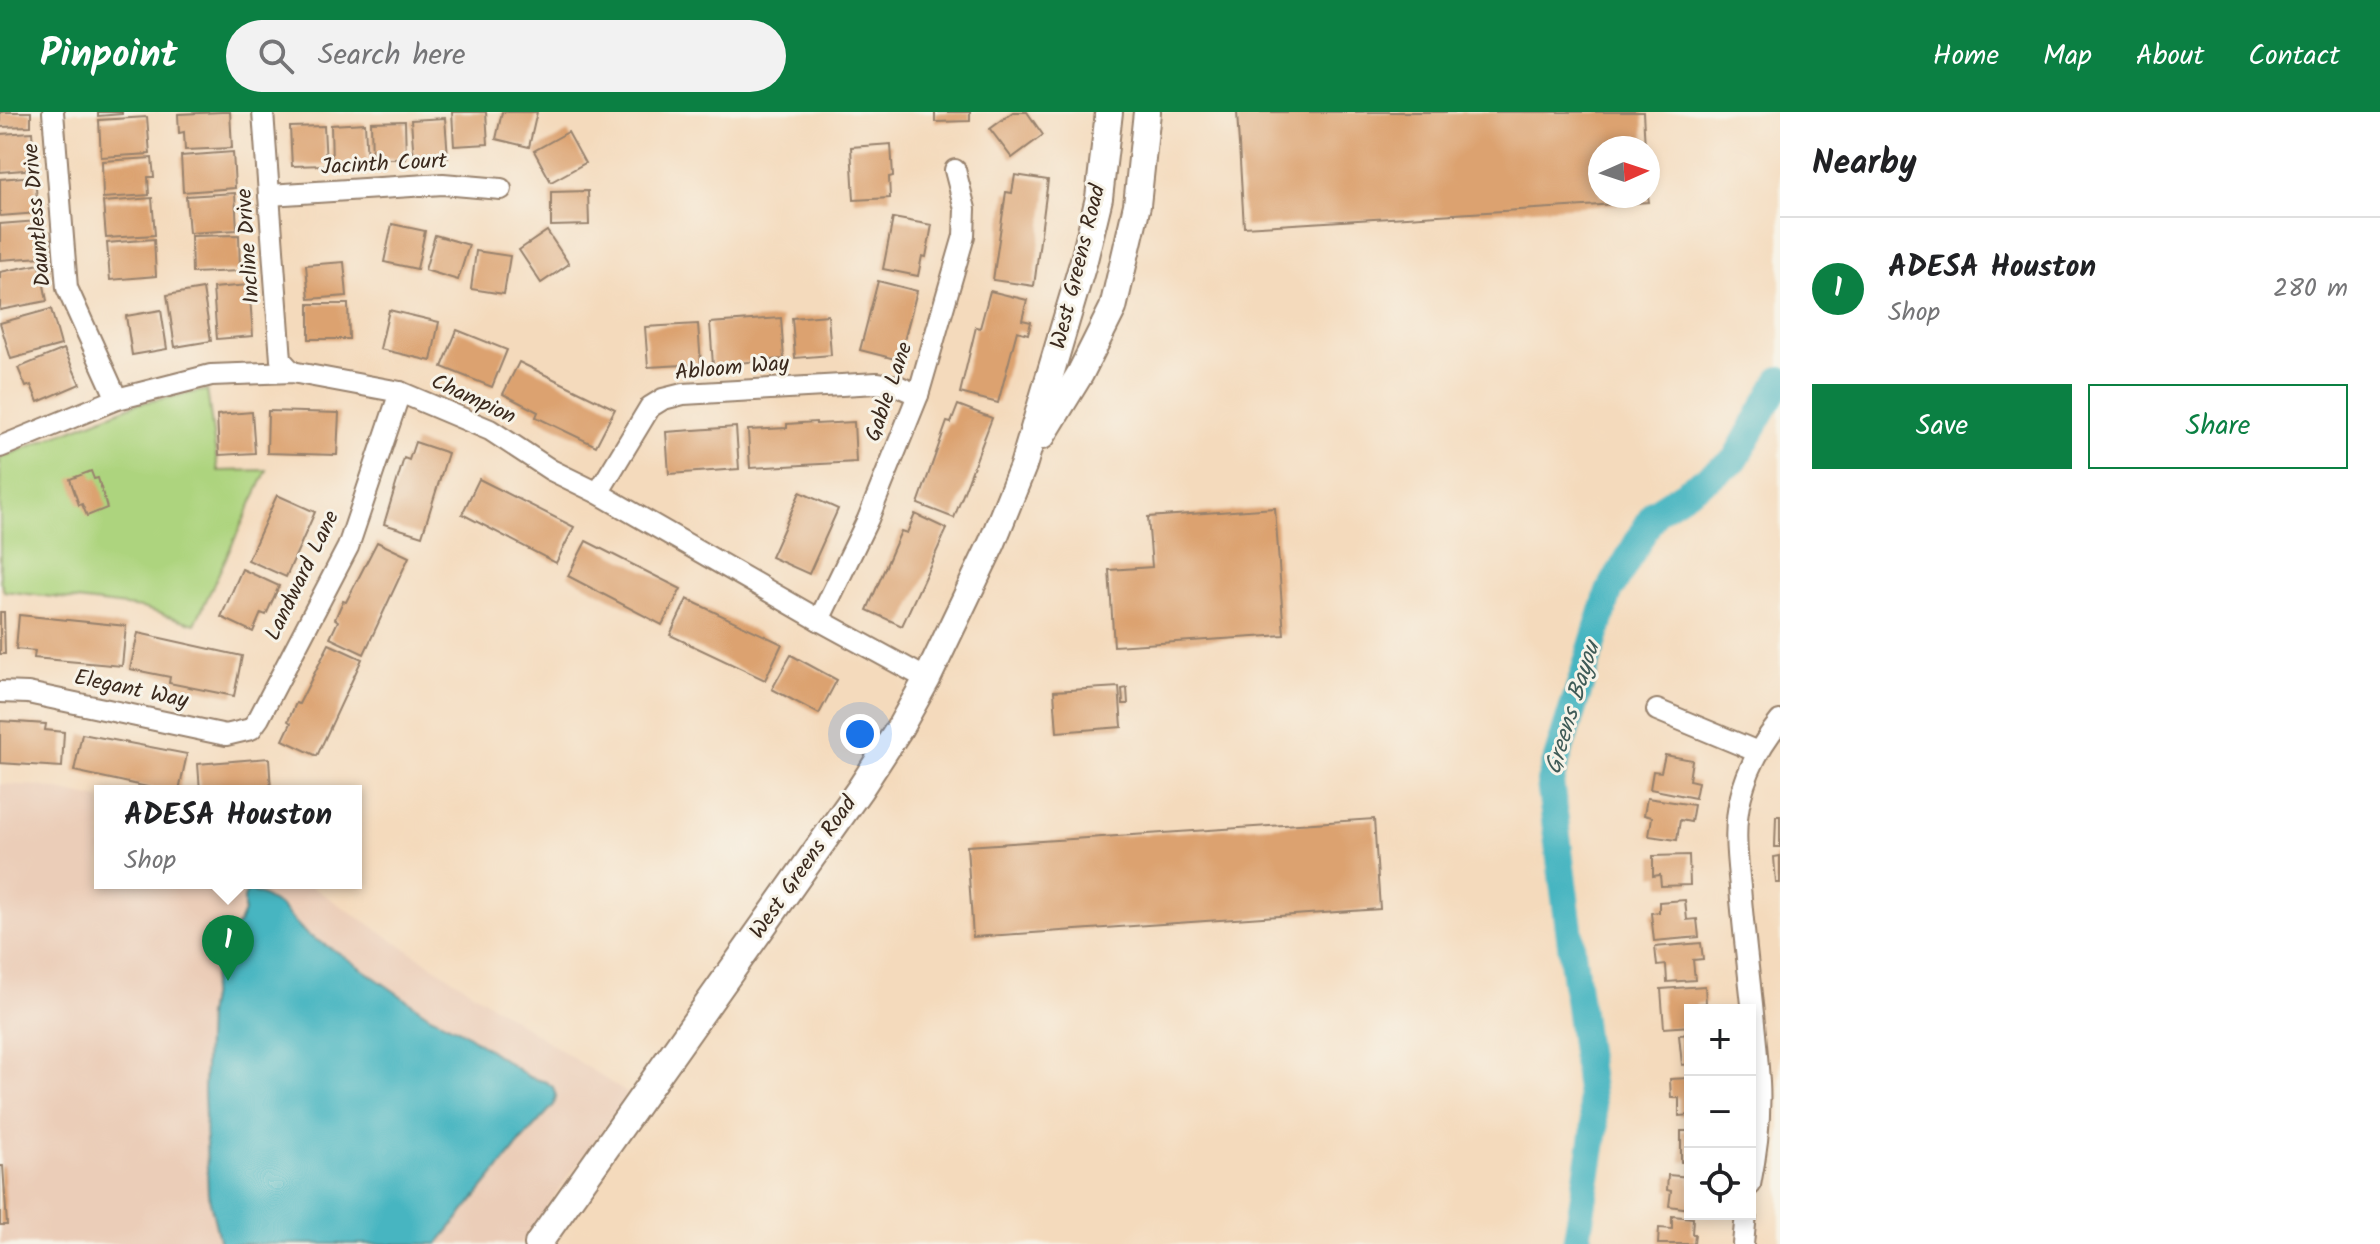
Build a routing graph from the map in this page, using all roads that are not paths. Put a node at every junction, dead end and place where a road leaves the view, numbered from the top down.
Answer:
1 (53, 112) edge
2 (263, 112) edge
3 (1109, 112) edge
4 (1147, 112) edge
5 (955, 170) dead end
6 (501, 189) dead end
7 (269, 195) junction
8 (292, 372) junction
9 (400, 392) junction
10 (918, 395) junction
11 (117, 399) junction
12 (0, 447) edge
13 (1023, 466) junction
14 (598, 493) junction
15 (819, 620) junction
16 (927, 679) junction
17 (0, 692) edge
18 (1657, 710) dead end
19 (1780, 721) edge
20 (251, 729) joint
21 (1758, 752) junction
22 (1756, 1148) edge
23 (1745, 1220) edge
24 (538, 1244) edge
25 (1743, 1244) edge

1 - 11 street, Dauntless Drive
2 - 7 street, Incline Drive
3 - 13 main road, West Greens Road
4 - 13 main road, West Greens Road
5 - 10 street, Gable Lane
6 - 7 street, Jacinth Court
7 - 8 street, Incline Drive
8 - 9 street, Champion
8 - 11 street, Champion
9 - 14 street, Champion
9 - 20 street, Landward Lane
10 - 14 street, Abloom Way
10 - 15 street, Gable Lane
11 - 12 street, Champion
13 - 16 main road, West Greens Road
14 - 15 street, Champion
15 - 16 street, Champion
16 - 24 main road, West Greens Road
17 - 20 street, Elegant Way
18 - 21 street
19 - 21 street
21 - 22 street
23 - 25 street

